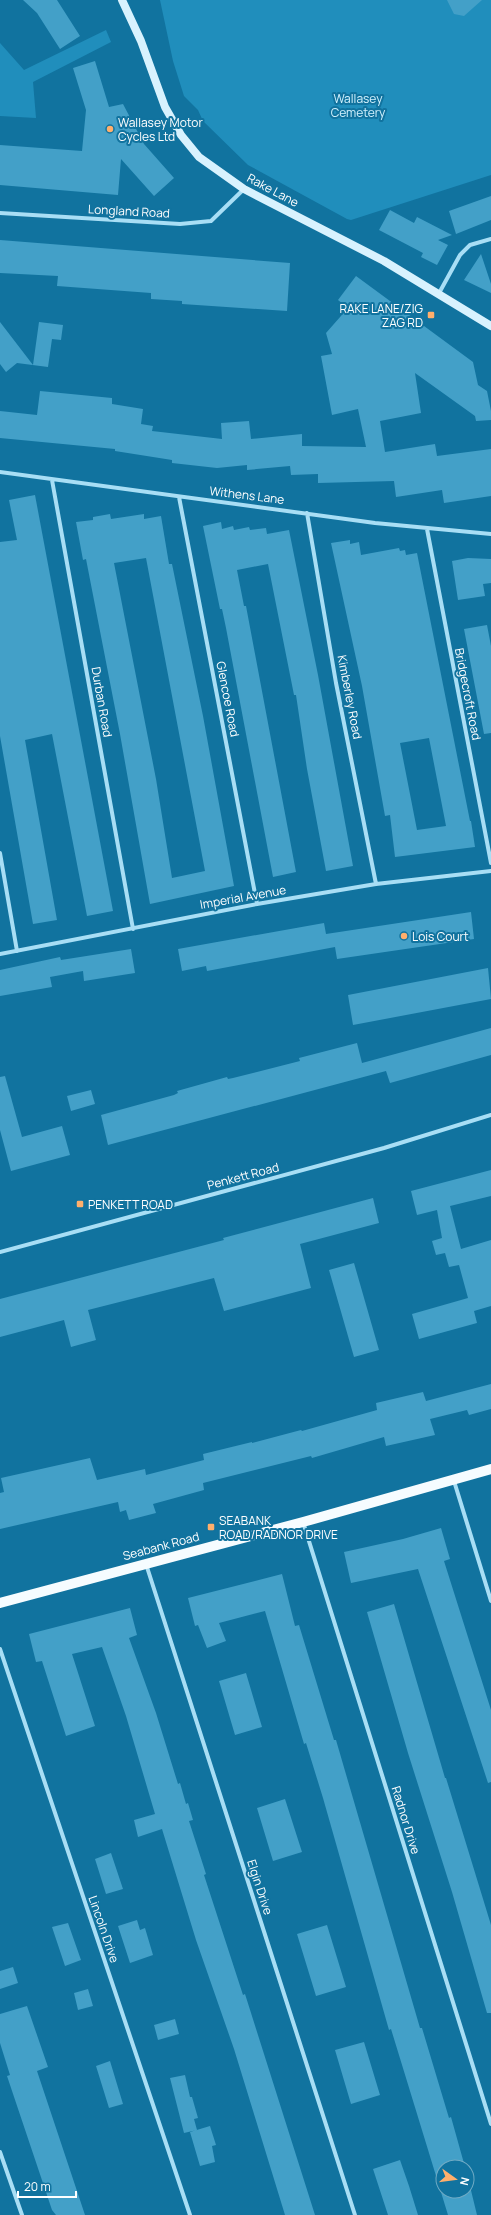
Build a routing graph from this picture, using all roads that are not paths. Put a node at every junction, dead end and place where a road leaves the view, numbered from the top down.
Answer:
1 (122, 0) edge
2 (244, 189) junction
3 (0, 214) edge
4 (491, 239) edge
5 (438, 295) junction
6 (491, 326) edge
7 (0, 472) edge
8 (52, 480) junction
9 (179, 497) junction
10 (307, 513) junction
11 (427, 529) junction
12 (491, 534) edge
13 (0, 853) edge
14 (491, 863) edge
15 (491, 871) edge
16 (376, 884) junction
17 (257, 904) junction
18 (133, 928) junction
19 (17, 951) junction
20 (0, 954) edge
21 (491, 1114) edge
22 (0, 1252) edge
23 (491, 1469) edge
24 (453, 1479) junction
25 (303, 1522) junction
26 (146, 1564) junction
27 (491, 1600) edge
28 (0, 1603) edge
29 (0, 1649) edge
30 (491, 2124) edge
31 (0, 2152) edge
32 (22, 2215) edge
33 (190, 2215) edge
34 (355, 2215) edge

1 - 2 main road, Rake Lane
2 - 3 street, Longland Road
2 - 5 main road, Rake Lane
4 - 5 street
5 - 6 main road, Rake Lane
7 - 8 street, Withens Lane
8 - 9 street, Withens Lane
8 - 18 street, Durban Road
9 - 10 street, Withens Lane
9 - 17 street, Glencoe Road
10 - 11 street, Withens Lane
10 - 16 street, Kimberley Road
11 - 12 street, Withens Lane
11 - 14 street, Bridgecroft Road
13 - 19 street
15 - 16 street, Imperial Avenue
16 - 17 street, Imperial Avenue
17 - 18 street, Imperial Avenue
18 - 19 street, Imperial Avenue
19 - 20 street, Imperial Avenue
21 - 22 street, Penkett Road
23 - 24 main road, Seabank Road
24 - 25 main road, Seabank Road
24 - 27 street
25 - 26 main road, Seabank Road
25 - 30 street, Radnor Drive
26 - 28 main road, Seabank Road
26 - 34 street, Elgin Drive
29 - 33 street, Lincoln Drive
31 - 32 street

